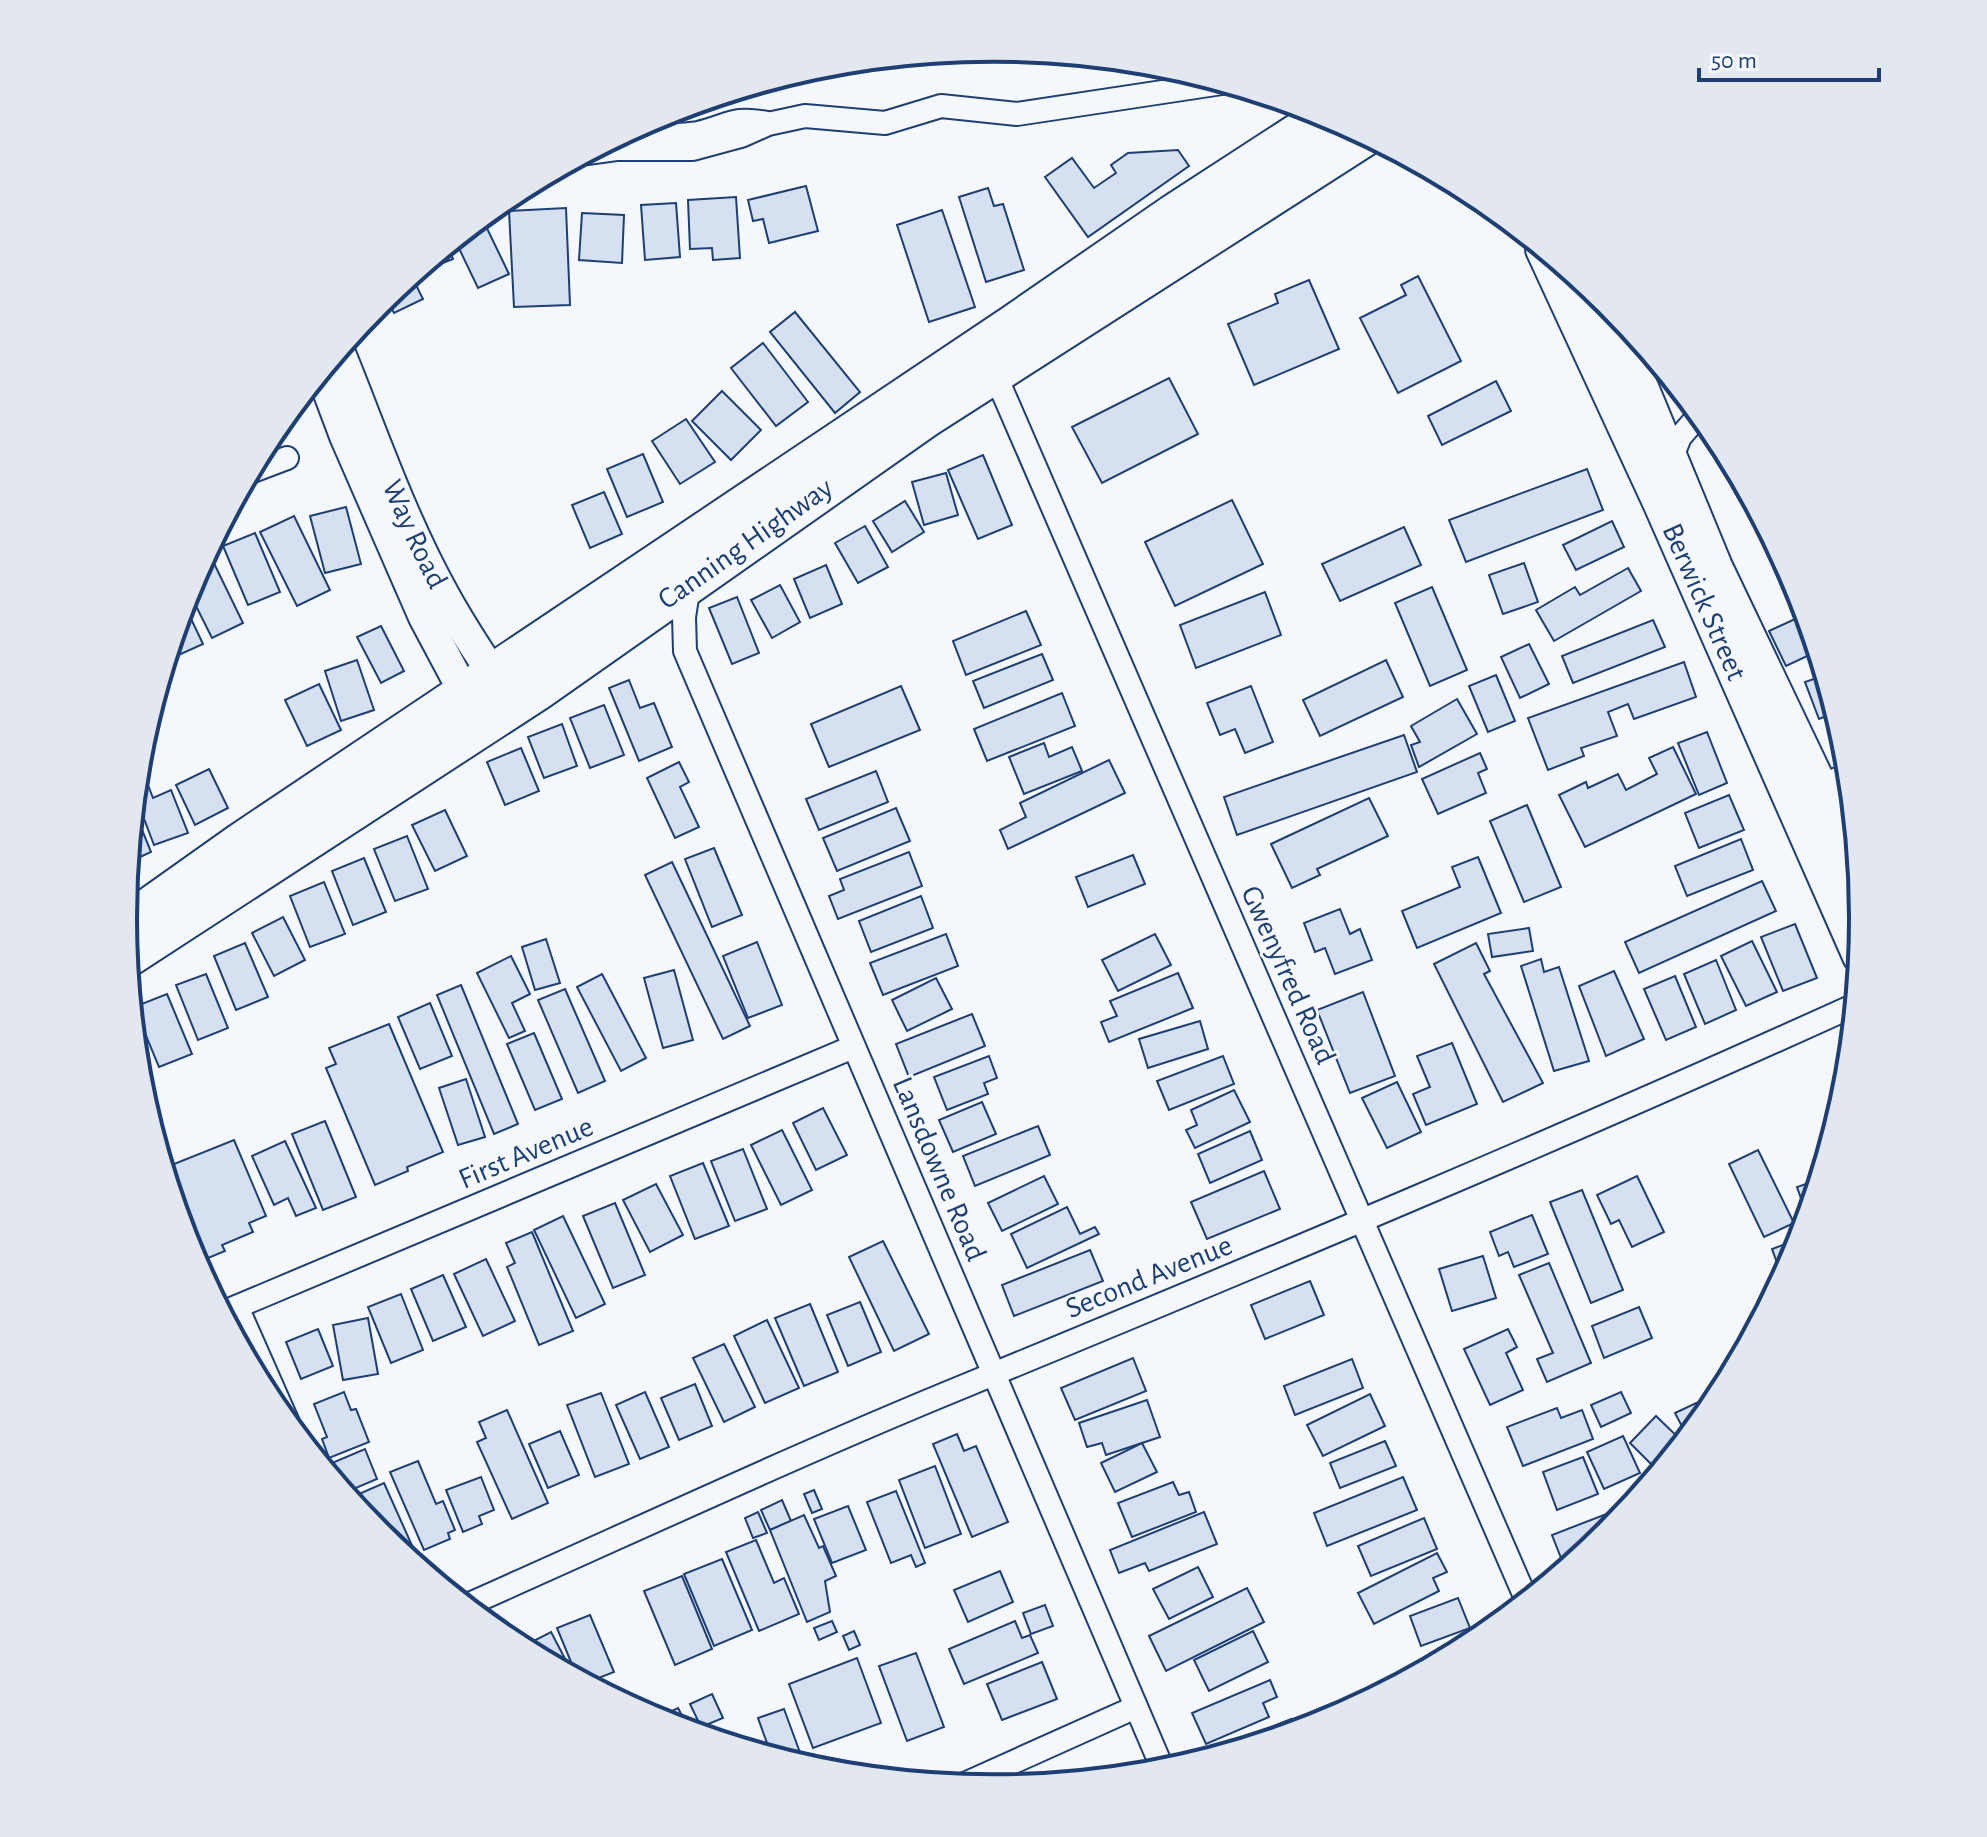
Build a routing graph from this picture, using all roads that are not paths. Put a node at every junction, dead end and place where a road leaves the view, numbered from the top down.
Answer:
1 (1196, 86) edge
2 (768, 124) junction
3 (1313, 124) edge
4 (650, 134) edge
5 (1355, 142) edge
6 (617, 149) edge
7 (1555, 273) edge
8 (1609, 324) edge
9 (343, 362) edge
10 (994, 372) junction
11 (325, 383) edge
12 (1652, 413) junction
13 (1686, 414) edge
14 (1692, 423) edge
15 (287, 458) dead end
16 (1671, 459) junction
17 (267, 466) edge
18 (689, 585) junction
19 (490, 698) junction
20 (1820, 786) edge
21 (1847, 850) edge
22 (1850, 913) edge
23 (137, 917) edge
24 (138, 949) edge
25 (1845, 1010) edge
26 (853, 1047) junction
27 (1363, 1222) junction
28 (232, 1309) edge
29 (994, 1374) junction
30 (1523, 1591) edge
31 (476, 1601) edge
32 (1136, 1707) junction
33 (1159, 1759) edge
34 (985, 1775) edge

1 - 2 street
2 - 4 street
2 - 6 street
3 - 19 highway, Canning Highway
5 - 10 highway, Canning Highway
7 - 20 main road, Berwick Street
8 - 12 main road, Berwick Street
9 - 19 main road, Way Road
10 - 18 highway, Canning Highway
10 - 27 street, Gwenyfred Road
11 - 19 main road, Way Road
12 - 13 street
12 - 16 main road, Berwick Street
14 - 16 street
15 - 17 street
16 - 20 main road, Berwick Street
18 - 19 highway, Canning Highway
18 - 26 street, Lansdowne Road
19 - 23 highway, Canning Highway
19 - 24 highway, Canning Highway
20 - 21 main road, Berwick Street
20 - 22 main road, Berwick Street
25 - 27 street, Second Avenue
26 - 28 street, First Avenue
26 - 29 street, Lansdowne Road
27 - 29 street, Second Avenue
27 - 30 street, Gwenyfred Road
29 - 31 street, Second Avenue
29 - 32 street, Lansdowne Road
32 - 33 street, Lansdowne Road
32 - 34 street

